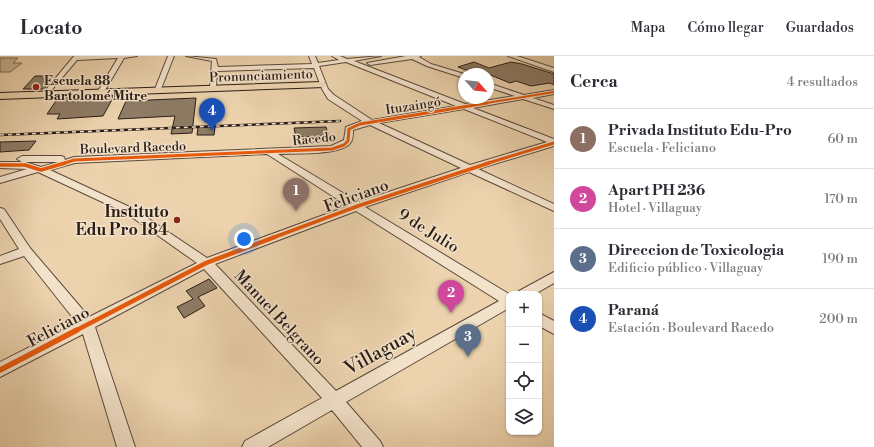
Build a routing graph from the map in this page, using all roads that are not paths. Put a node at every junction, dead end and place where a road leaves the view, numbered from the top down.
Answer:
1 (122, 56) edge
2 (134, 56) edge
3 (171, 56) edge
4 (189, 56) edge
5 (312, 56) edge
6 (336, 56) edge
7 (378, 56) edge
8 (413, 56) edge
9 (418, 56) edge
10 (511, 56) edge
11 (76, 57) edge
12 (363, 58) junction
13 (345, 60) junction
14 (359, 65) junction
15 (316, 66) junction
16 (215, 69) junction
17 (554, 70) edge
18 (458, 74) edge
19 (322, 83) junction
20 (309, 85) junction
21 (213, 87) junction
22 (494, 87) edge
23 (158, 89) junction
24 (102, 91) junction
25 (47, 92) junction
26 (554, 92) edge
27 (0, 95) edge
28 (525, 97) junction
29 (465, 107) junction
30 (554, 107) edge
31 (370, 122) junction
32 (554, 143) edge
33 (269, 152) junction
34 (0, 160) edge
35 (0, 165) edge
36 (42, 165) junction
37 (471, 168) junction
38 (0, 180) edge
39 (358, 206) junction
40 (554, 208) edge
41 (0, 211) edge
42 (26, 251) junction
43 (0, 260) edge
44 (206, 263) junction
45 (554, 277) edge
46 (529, 291) edge
47 (506, 300) edge
48 (506, 304) edge
49 (542, 321) edge
50 (87, 325) junction
51 (554, 328) edge
52 (0, 370) edge
53 (333, 400) junction
54 (126, 447) edge
55 (251, 447) edge
56 (374, 447) edge

1 - 2 street
1 - 11 street
1 - 24 street
3 - 23 street
4 - 16 street
5 - 15 street
6 - 12 street
6 - 13 street
7 - 12 street
8 - 9 street
8 - 14 street
8 - 18 street
10 - 17 street
11 - 25 street
12 - 13 street
13 - 14 street
13 - 15 street
14 - 29 street
15 - 16 street
15 - 19 street
16 - 21 street
19 - 20 main road
19 - 31 street
20 - 21 main road, Pronunciamiento
20 - 27 main road, Pronunciamiento
21 - 23 main road, Pronunciamiento
22 - 28 street
23 - 24 main road, Pronunciamiento
24 - 25 main road, Pronunciamiento
25 - 27 main road, Pronunciamiento
26 - 28 street, Ituzaingó
28 - 29 street, Ituzaingó
28 - 30 street
29 - 31 street, Ituzaingó
29 - 32 street
31 - 33 street, Racedo
31 - 37 street
32 - 37 street, Feliciano
33 - 36 street, Boulevard Racedo
33 - 39 street, 9 de Julio
34 - 36 street, Boulevard Racedo
35 - 36 street, Boulevard Racedo
36 - 38 street
36 - 44 street, Manuel Belgrano
37 - 39 street, Feliciano
37 - 40 street
39 - 44 street, Feliciano
39 - 47 street, 9 de Julio
41 - 42 street
42 - 43 street
42 - 50 street
44 - 50 street, Feliciano
44 - 53 street, Manuel Belgrano
45 - 46 street
48 - 53 street, Villaguay
49 - 51 street
50 - 52 street, Feliciano
50 - 54 street
53 - 55 street, Villaguay
53 - 56 street, Manuel Belgrano

